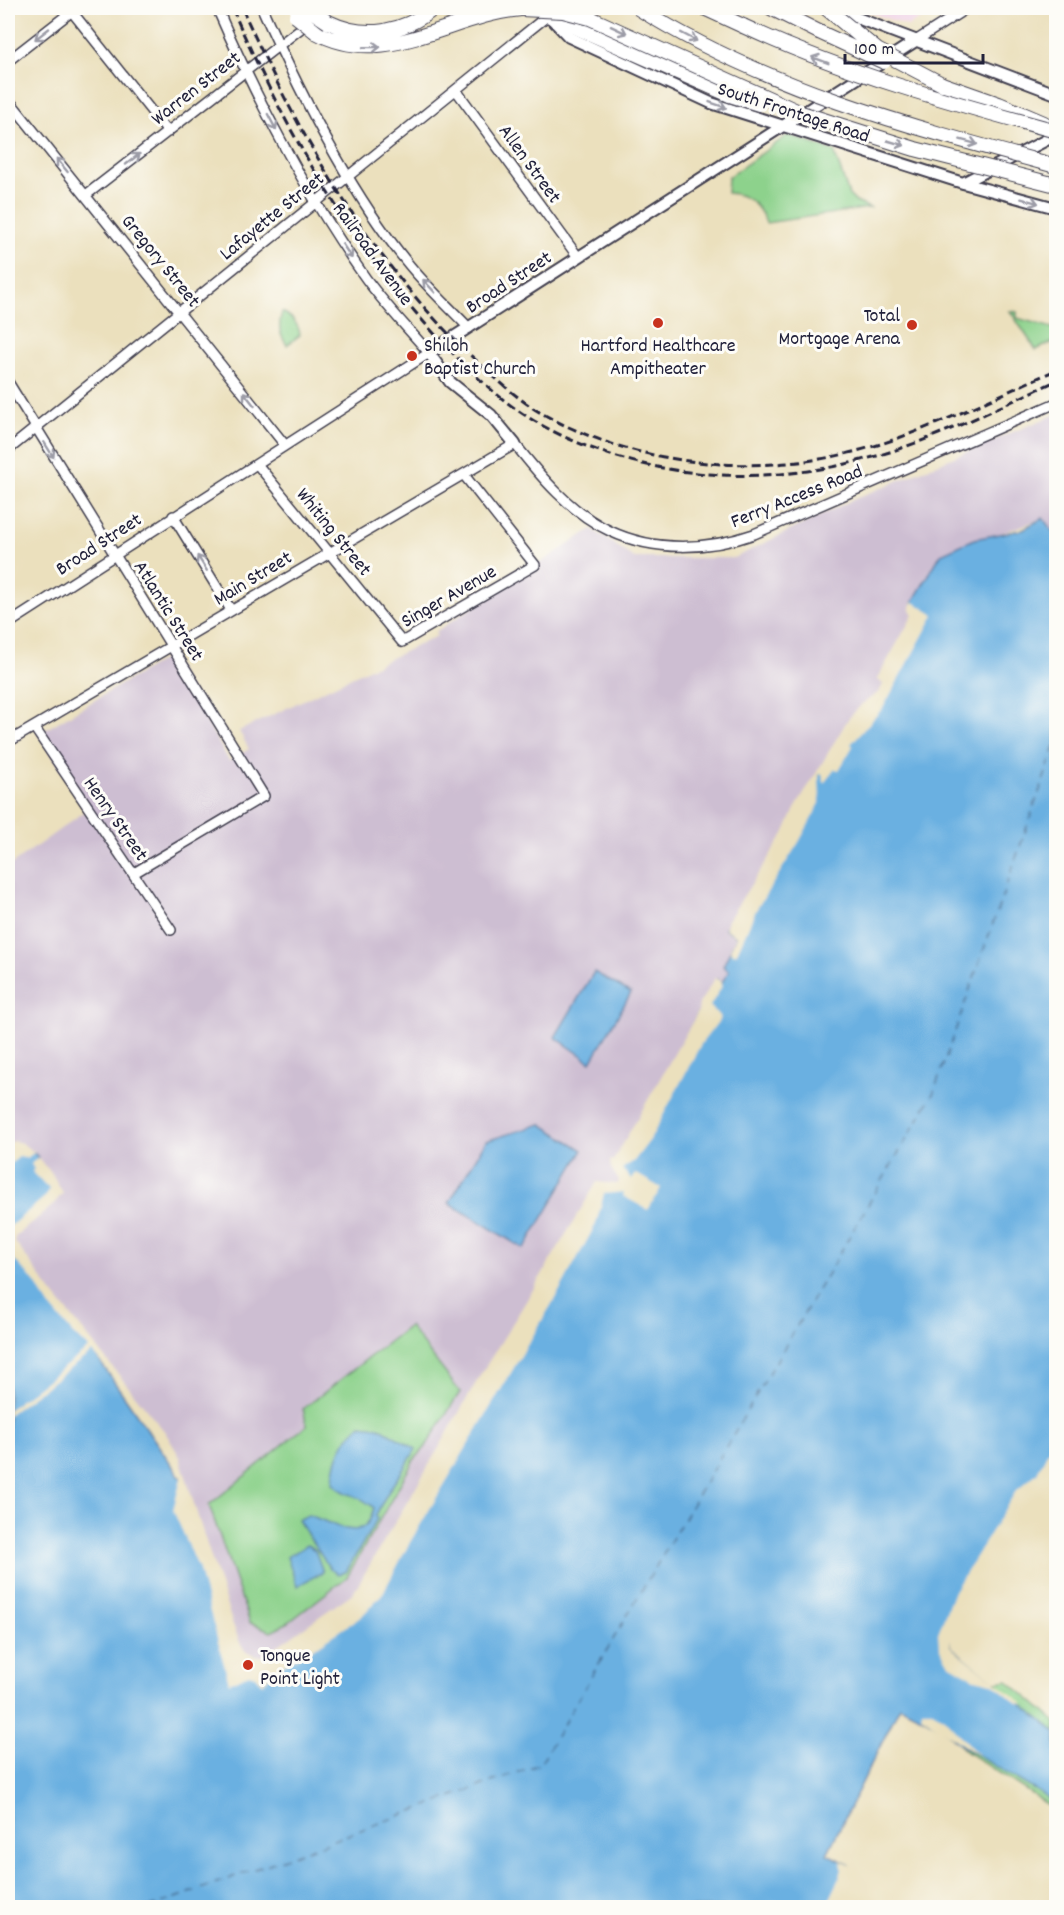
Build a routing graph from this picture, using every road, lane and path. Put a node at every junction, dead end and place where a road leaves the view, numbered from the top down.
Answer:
1 (217, 8) edge
2 (262, 8) edge
3 (327, 8) edge
4 (434, 8) edge
5 (638, 8) edge
6 (704, 8) edge
7 (714, 8) edge
8 (771, 8) edge
9 (826, 8) edge
10 (831, 8) edge
11 (967, 8) edge
12 (72, 9) edge
13 (297, 10) edge
14 (549, 10) edge
15 (742, 26) junction
16 (916, 40) junction
17 (279, 45) junction
18 (8, 61) edge
19 (244, 71) junction
20 (942, 84) junction
21 (456, 90) junction
22 (1056, 94) edge
23 (8, 99) edge
24 (782, 127) junction
25 (850, 129) junction
26 (168, 132) junction
27 (1056, 132) edge
28 (1056, 166) edge
29 (348, 176) junction
30 (963, 183) junction
31 (1056, 185) edge
32 (86, 195) junction
33 (315, 202) junction
34 (1056, 207) edge
35 (578, 258) junction
36 (180, 311) junction
37 (469, 328) junction
38 (429, 353) junction
39 (8, 382) edge
40 (1056, 403) edge
41 (35, 427) junction
42 (515, 444) junction
43 (285, 445) junction
44 (8, 450) edge
45 (257, 464) junction
46 (464, 475) junction
47 (173, 516) junction
48 (329, 552) junction
49 (114, 555) junction
50 (231, 610) junction
51 (385, 622) joint
52 (8, 624) edge
53 (172, 646) junction
54 (34, 727) junction
55 (8, 742) edge
56 (134, 873) junction
57 (171, 930) dead end

1 - 19 street, Railroad Avenue
2 - 17 street, Railroad Avenue
3 - 17 street, Warren Street
4 - 13 highway, bridge
5 -> 28 highway, bridge
6 - 15 highway
7 - 15 highway
8 - 20 highway, bridge
9 - 20 highway, bridge
10 - 16 main road
11 - 16 street, Broad Street
12 -> 18 street
12 - 26 street
13 -> 25 highway, bridge
14 - 21 street, Lafayette Street
14 -> 24 main road, South Frontage Road
14 - 25 highway, bridge
27 -> 15 highway, bridge
16 - 22 main road
16 - 24 main road, Broad Street
17 - 19 street, Warren Street
17 - 29 street, Railroad Avenue
19 - 26 street, Warren Street
19 -> 33 street, Railroad Avenue
20 - 27 highway, bridge
21 - 29 street, Lafayette Street
21 - 35 street, Allen Street
32 -> 23 street, Gregory Street
24 - 30 main road, South Frontage Road
24 - 35 main road, Broad Street
25 -> 31 highway, bridge
32 -> 26 street, Warren Street
27 - 30 main road
29 - 33 street, Lafayette Street
37 -> 29 street, Railroad Avenue
30 -> 34 main road, South Frontage Road
32 - 36 street, Gregory Street
33 - 36 street, Lafayette Street
33 -> 38 street, Railroad Avenue
35 - 37 main road, Broad Street
36 - 41 street, Lafayette Street
43 -> 36 street, Gregory Street
37 - 38 main road, Broad Street
38 - 42 main road, Ferry Access Road
38 - 43 street, Broad Street
39 - 41 street, Atlantic Street
40 - 42 street, Ferry Access Road
41 - 44 street, Lafayette Street
41 -> 49 street, Atlantic Street
42 - 46 street, Main Street
43 - 45 street, Broad Street
45 - 47 street, Broad Street
45 - 48 street, Whiting Street
46 - 48 street, Main Street
46 - 51 street, Singer Avenue
47 - 49 street, Broad Street
50 -> 47 street
48 - 50 street, Main Street
48 - 51 street, Whiting Street
49 - 52 street, Broad Street
49 - 53 street, Atlantic Street
50 - 53 street, Main Street
53 - 54 street, Main Street
53 - 56 street, Atlantic Street
54 - 55 street, Main Street
54 - 56 street, Henry Street
56 - 57 street, Henry Street

